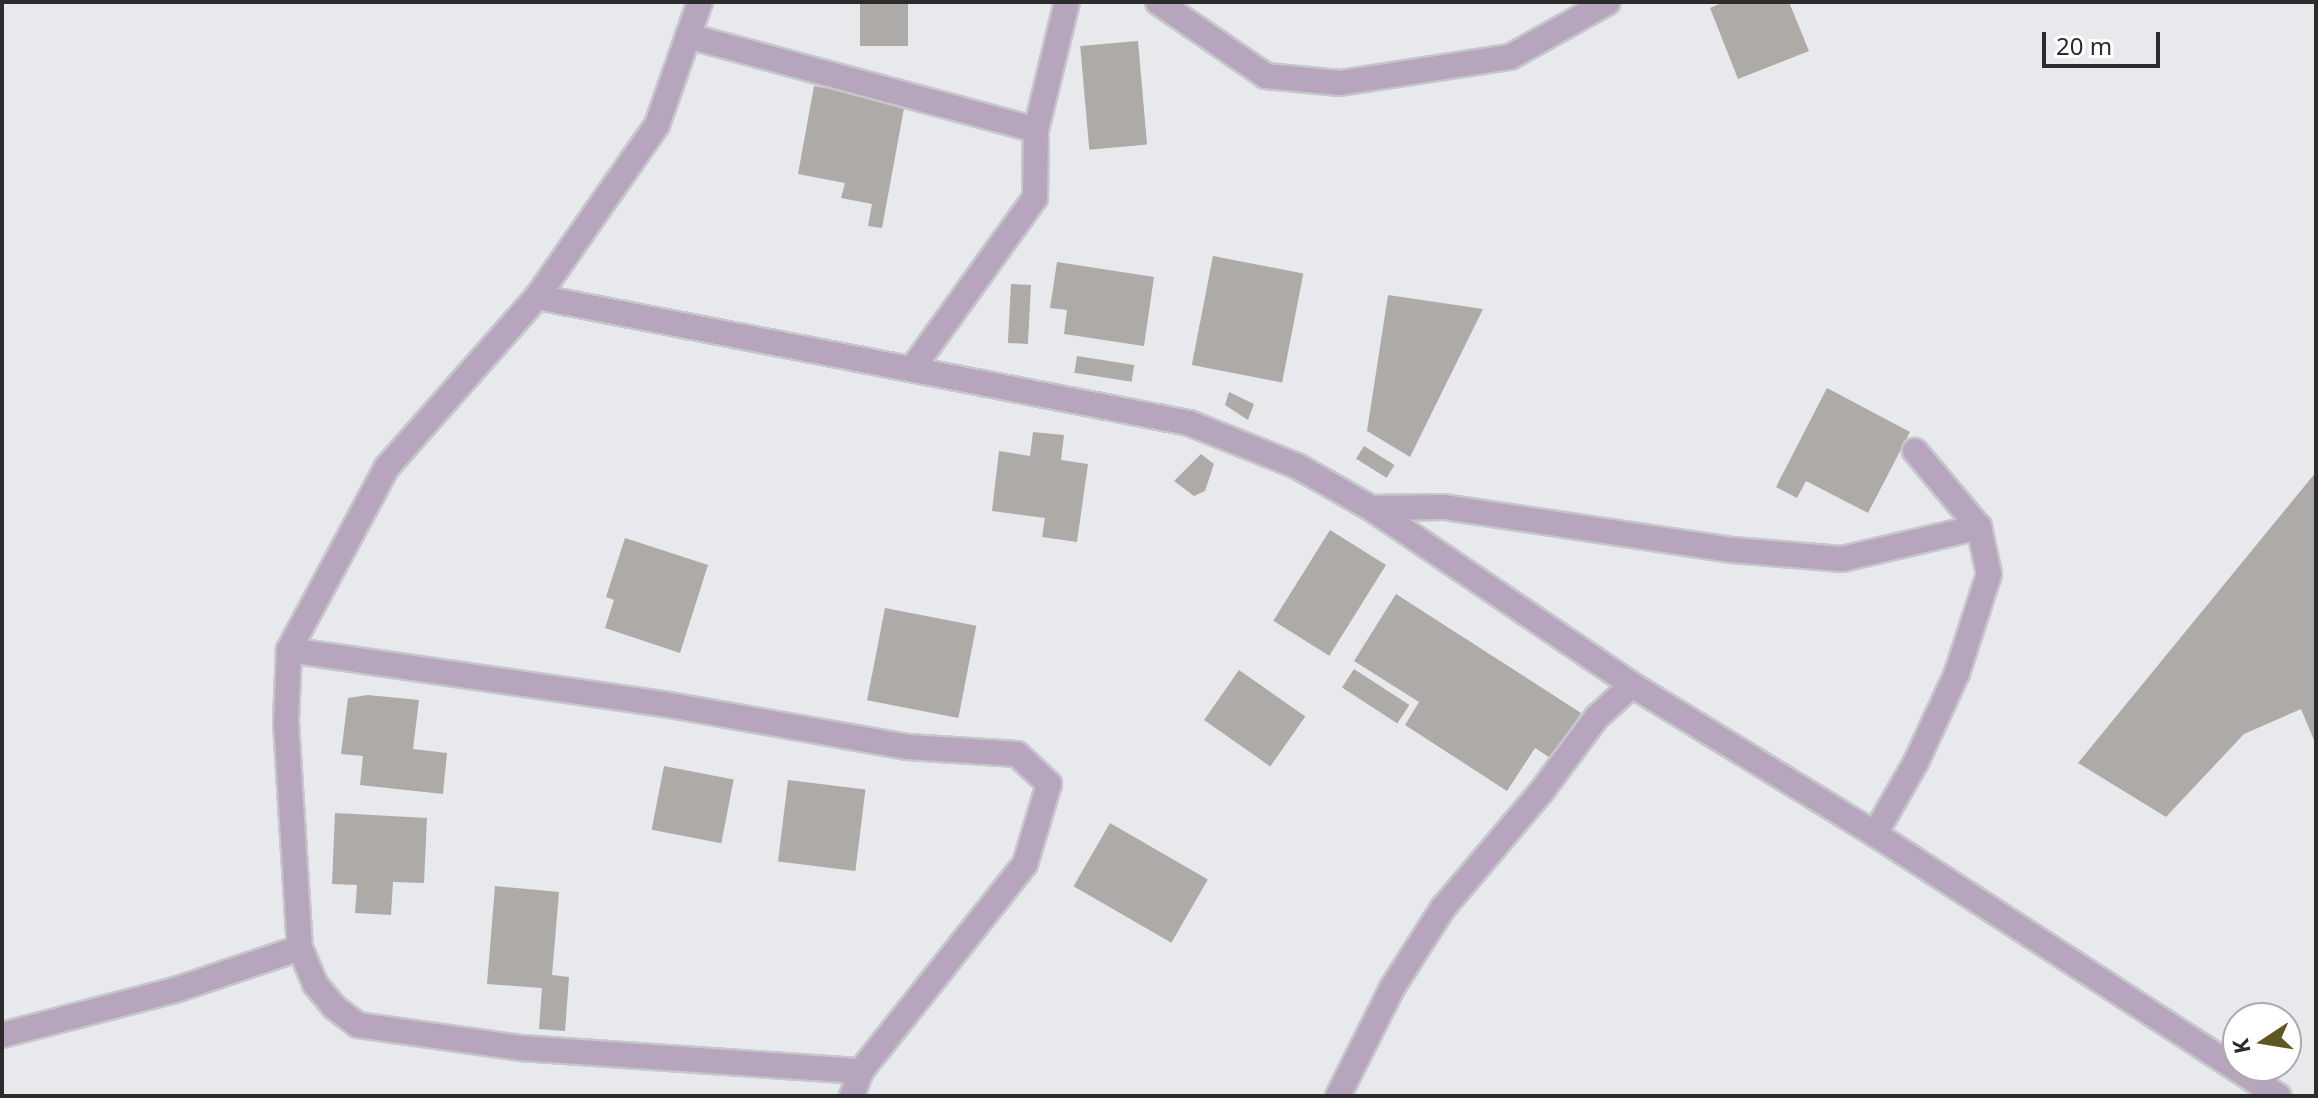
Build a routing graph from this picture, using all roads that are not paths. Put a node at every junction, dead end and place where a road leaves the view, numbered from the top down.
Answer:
1 (700, 2) edge
2 (1067, 2) edge
3 (1608, 2) edge
4 (1154, 4) edge
5 (688, 36) junction
6 (1036, 130) junction
7 (537, 297) junction
8 (912, 369) junction
9 (1915, 451) dead end
10 (1371, 508) junction
11 (1979, 527) junction
12 (289, 650) junction
13 (1632, 685) junction
14 (1875, 834) junction
15 (300, 948) junction
16 (2, 1035) edge
17 (861, 1071) junction
18 (852, 1096) edge
19 (1338, 1096) edge
20 (2278, 1096) edge

1 - 5 street
2 - 6 street
3 - 4 street
5 - 6 street
5 - 7 street
6 - 8 street
7 - 8 street
7 - 12 street
8 - 10 street
9 - 11 street
10 - 11 street
10 - 13 street
11 - 14 street
12 - 15 street
12 - 17 street
13 - 14 street
13 - 19 street
14 - 20 street
15 - 16 street
15 - 17 street
17 - 18 street

